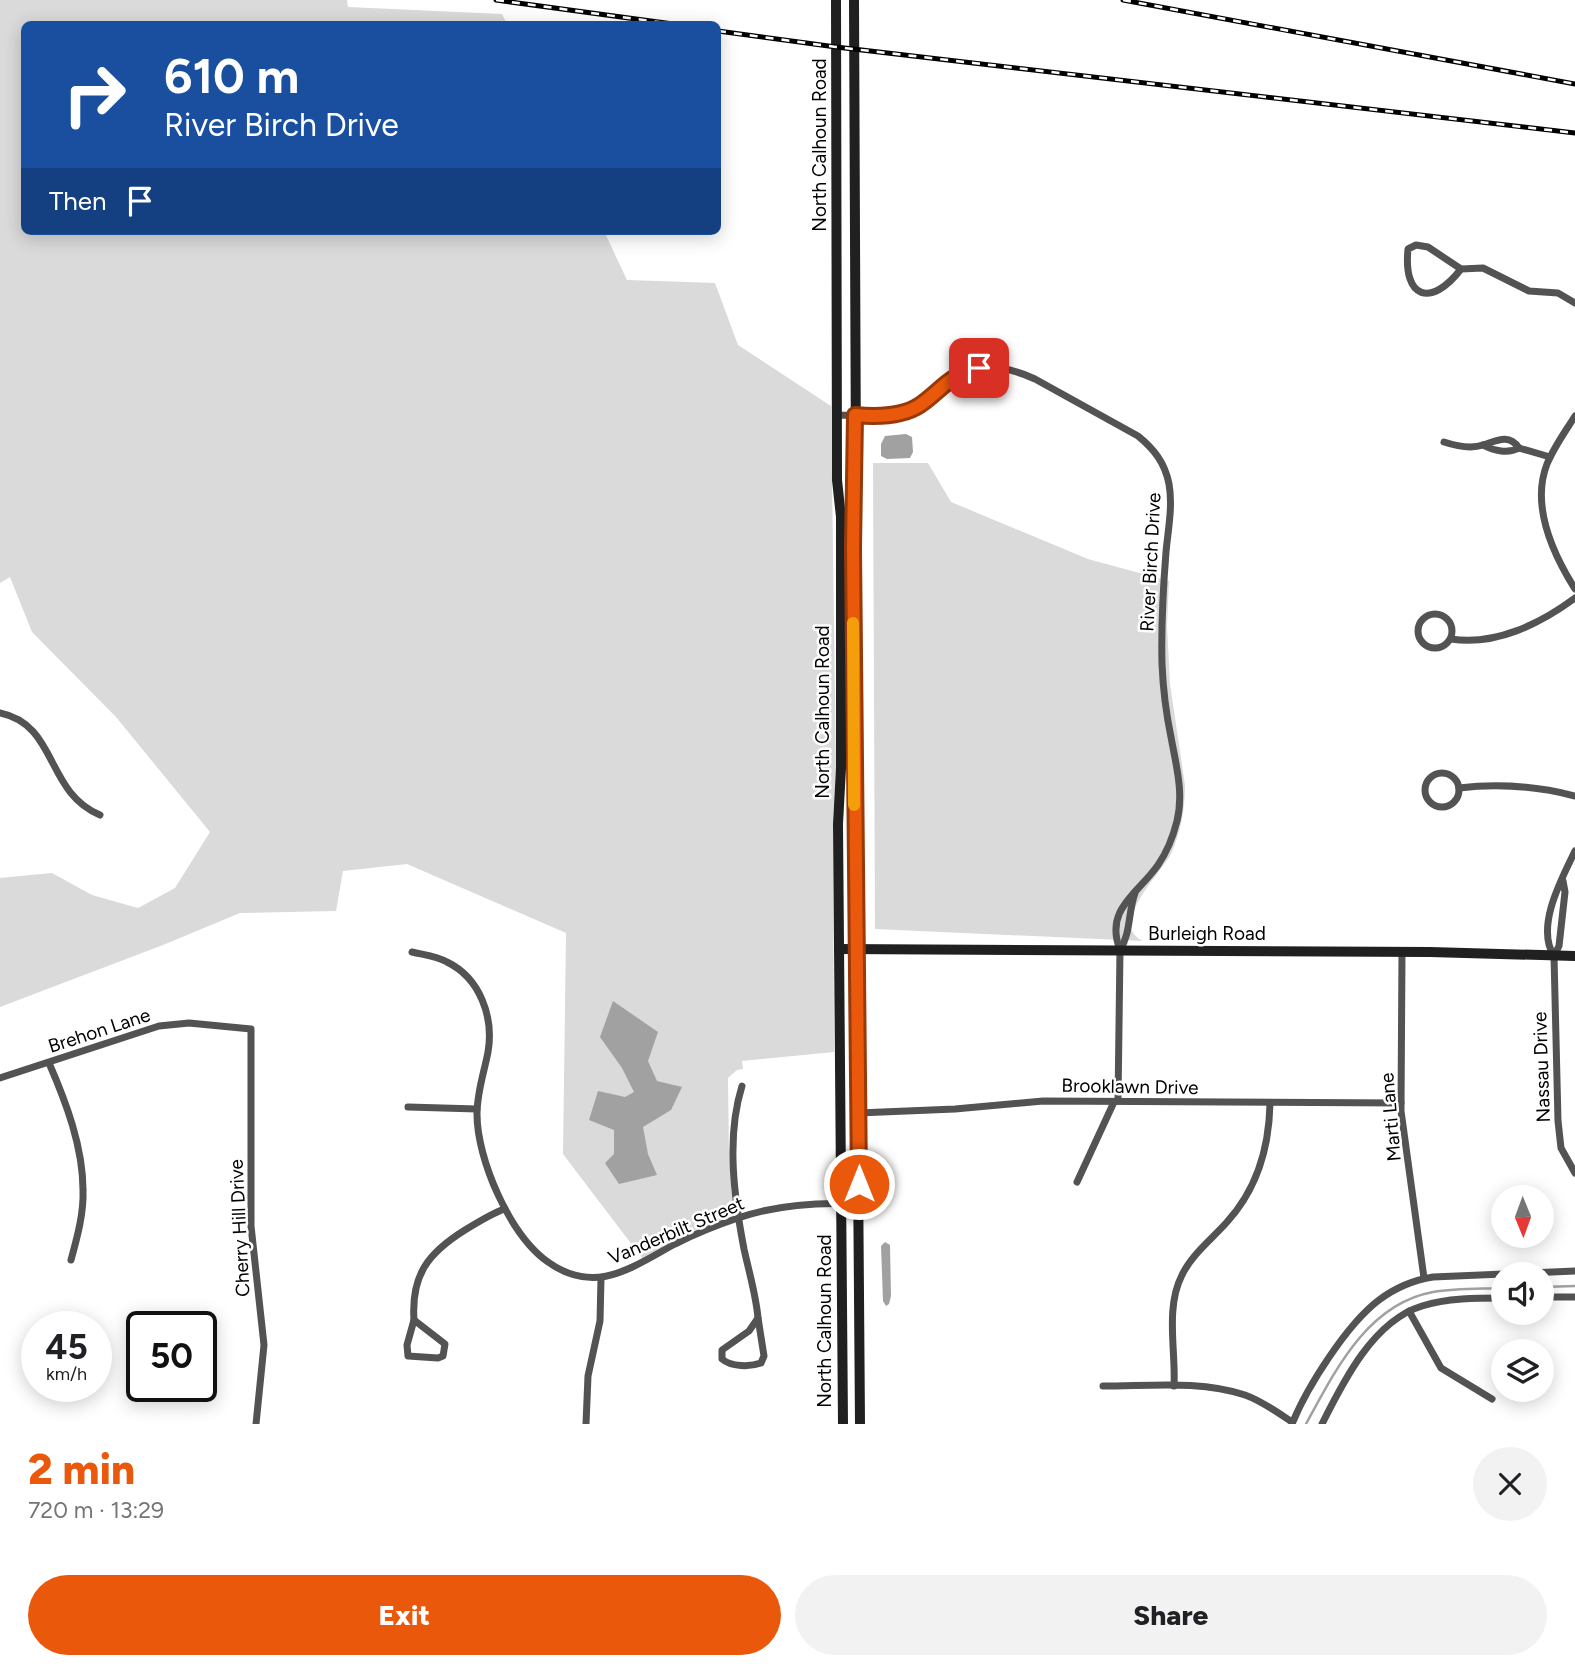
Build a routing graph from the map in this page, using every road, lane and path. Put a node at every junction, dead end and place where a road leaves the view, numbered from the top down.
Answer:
1 (836, 0) edge
2 (854, 0) edge
3 (1461, 269) junction
4 (1575, 303) edge
5 (837, 415) junction
6 (855, 415) junction
7 (1575, 416) edge
8 (1444, 442) dead end
9 (1550, 457) junction
10 (1575, 589) edge
11 (1575, 598) edge
12 (1451, 639) junction
13 (0, 713) edge
14 (1459, 788) junction
15 (1575, 796) edge
16 (100, 815) dead end
17 (1575, 852) edge
18 (1135, 892) junction
19 (839, 949) junction
20 (857, 949) junction
21 (1120, 950) junction
22 (412, 952) dead end
23 (1402, 952) junction
24 (1554, 956) junction
25 (1575, 956) edge
26 (251, 1029) joint
27 (49, 1063) junction
28 (0, 1078) edge
29 (743, 1086) dead end
30 (1116, 1102) junction
31 (1401, 1103) junction
32 (1270, 1104) junction
33 (408, 1107) dead end
34 (477, 1109) junction
35 (859, 1113) junction
36 (1575, 1173) edge
37 (1077, 1182) dead end
38 (841, 1203) junction
39 (858, 1204) junction
40 (505, 1209) junction
41 (739, 1217) junction
42 (71, 1260) dead end
43 (1575, 1271) edge
44 (601, 1278) junction
45 (1424, 1278) junction
46 (1554, 1297) edge
47 (1575, 1297) edge
48 (1491, 1299) edge
49 (1409, 1311) junction
50 (758, 1318) junction
51 (414, 1320) junction
52 (1103, 1386) dead end
53 (1174, 1387) junction
54 (1491, 1398) edge
55 (1292, 1423) edge
56 (256, 1424) edge
57 (586, 1424) edge
58 (843, 1424) edge
59 (860, 1424) edge
60 (1322, 1424) edge

1 - 5 main road, North Calhoun Road
2 - 6 main road, North Calhoun Road
3 - 3 street
3 - 4 street
5 - 6 street, River Birch Drive
5 - 19 main road, North Calhoun Road
6 - 18 street, River Birch Drive
6 - 20 main road, North Calhoun Road
7 - 9 street
8 - 9 street
9 - 10 street
11 - 12 street
12 - 12 street
13 - 16 street
14 - 14 street
14 - 15 street
17 - 24 street, Nassau Drive
18 - 21 street, River Birch Drive
18 - 21 street, River Birch Drive
19 - 20 main road, Burleigh Road
19 - 38 main road, North Calhoun Road
20 - 21 main road, Burleigh Road
20 - 35 main road, North Calhoun Road
21 - 23 main road, Burleigh Road
21 - 30 street
22 - 34 street, Vanderbilt Street
23 - 24 main road, Burleigh Road
23 - 31 street, Marti Lane
24 - 25 main road, Burleigh Road
24 - 36 street, Nassau Drive
26 - 27 street, Brehon Lane
26 - 56 street, Cherry Hill Drive
27 - 28 street, Brehon Lane
27 - 42 street
29 - 41 street
30 - 32 street, Brooklawn Drive
30 - 35 street, Brooklawn Drive
30 - 37 street
31 - 32 street, Brooklawn Drive
31 - 45 street, Marti Lane
32 - 53 street
33 - 34 street
34 - 40 street, Vanderbilt Street
35 - 39 main road, North Calhoun Road
38 - 39 street, Vanderbilt Street
38 - 41 street, Vanderbilt Street
38 - 58 main road, North Calhoun Road
39 - 59 main road, North Calhoun Road
40 - 44 street, Vanderbilt Street
40 - 51 street
41 - 44 street, Vanderbilt Street
41 - 50 street
43 - 45 street
44 - 57 street
45 - 55 street
46 - 47 street
48 - 49 street
49 - 54 street
49 - 60 street
50 - 50 street
51 - 51 street
52 - 53 street
53 - 55 street

